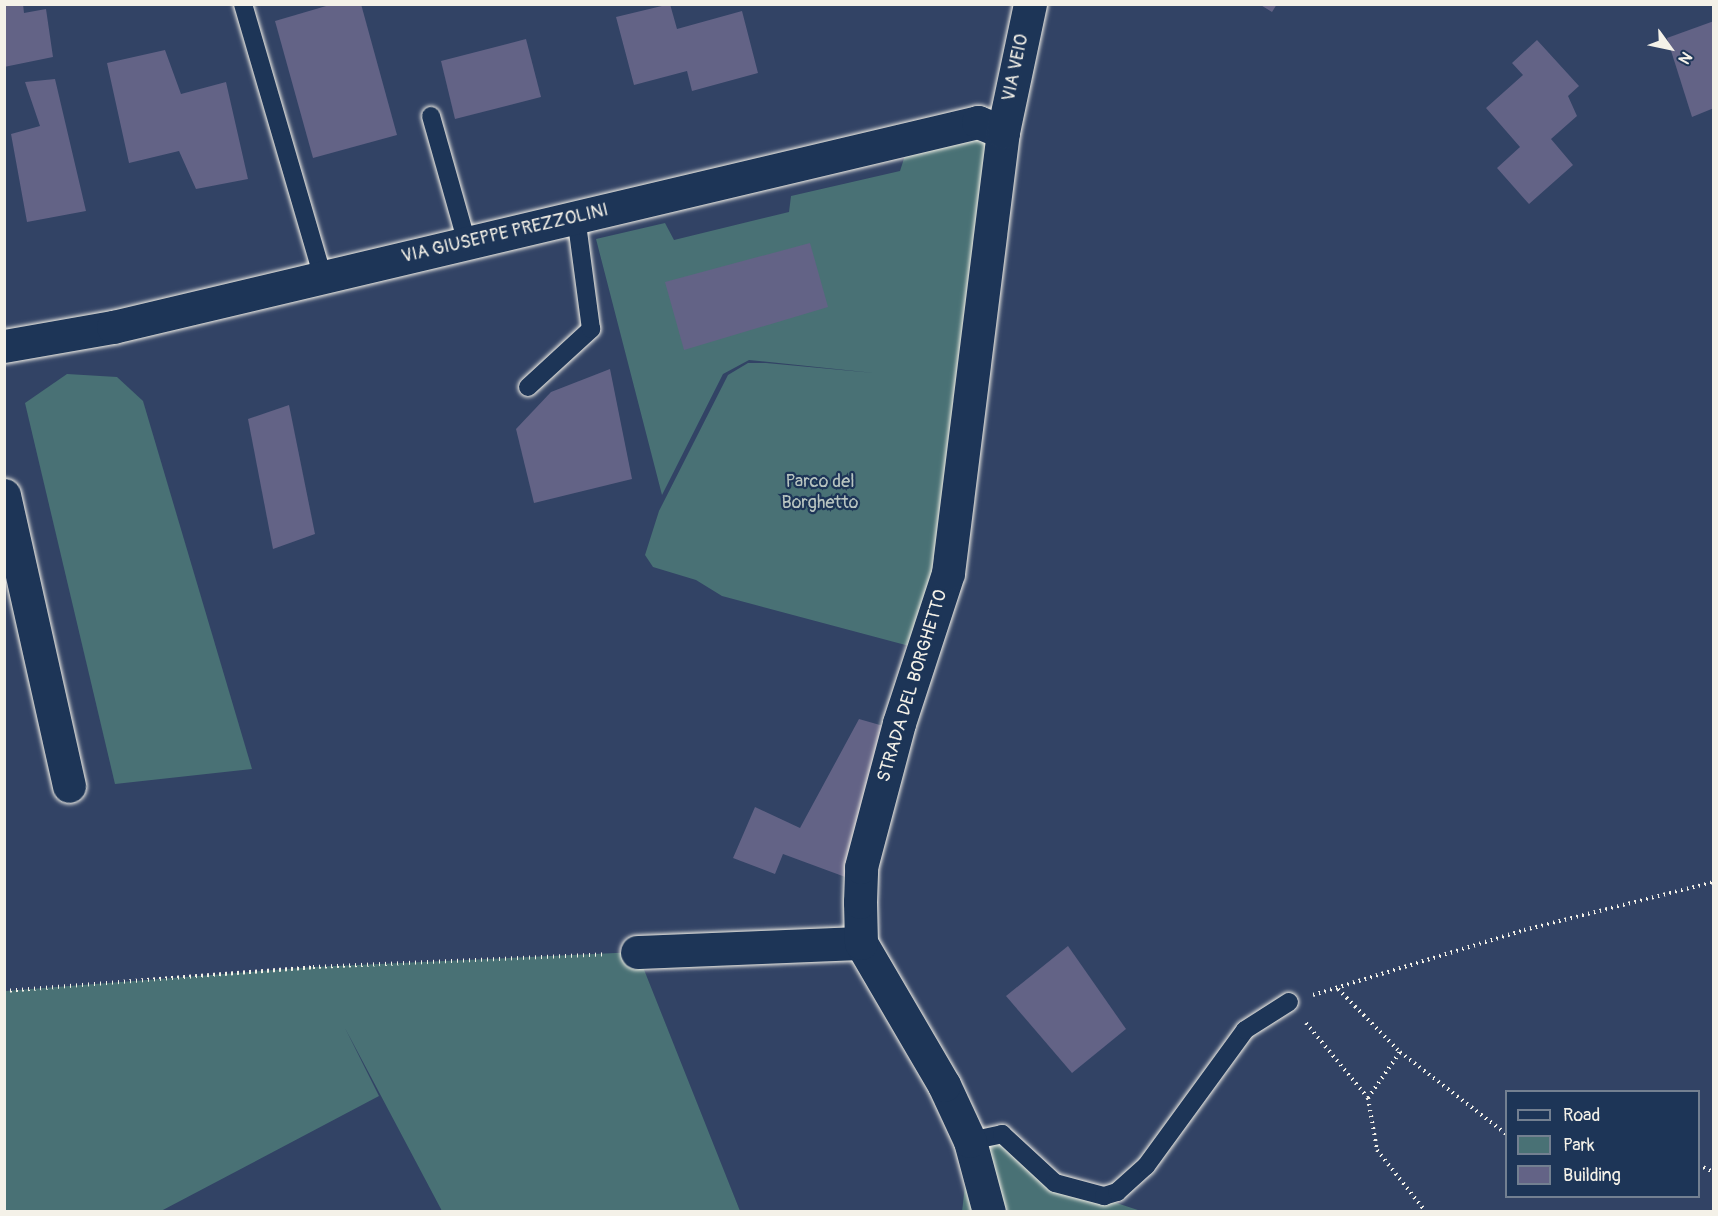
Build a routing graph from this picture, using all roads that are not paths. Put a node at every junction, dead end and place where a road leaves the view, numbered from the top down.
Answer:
1 (243, 4) edge
2 (1030, 4) edge
3 (431, 116) dead end
4 (1003, 132) junction
5 (576, 217) junction
6 (466, 243) junction
7 (323, 277) junction
8 (4, 346) edge
9 (528, 387) dead end
10 (4, 495) edge
11 (69, 786) dead end
12 (861, 943) junction
13 (637, 952) road end
14 (1288, 1002) road end
15 (970, 1141) junction
16 (989, 1212) edge

1 - 7 lane
2 - 4 street, VIA VEIO
3 - 6 lane
4 - 5 street, VIA GIUSEPPE PREZZOLINI
4 - 12 street, STRADA DEL BORGHETTO
5 - 6 street, VIA GIUSEPPE PREZZOLINI
5 - 9 lane
6 - 7 street, VIA GIUSEPPE PREZZOLINI
7 - 8 street, VIA GIUSEPPE PREZZOLINI
10 - 11 street
12 - 13 street
12 - 15 street
14 - 15 lane
15 - 16 street

